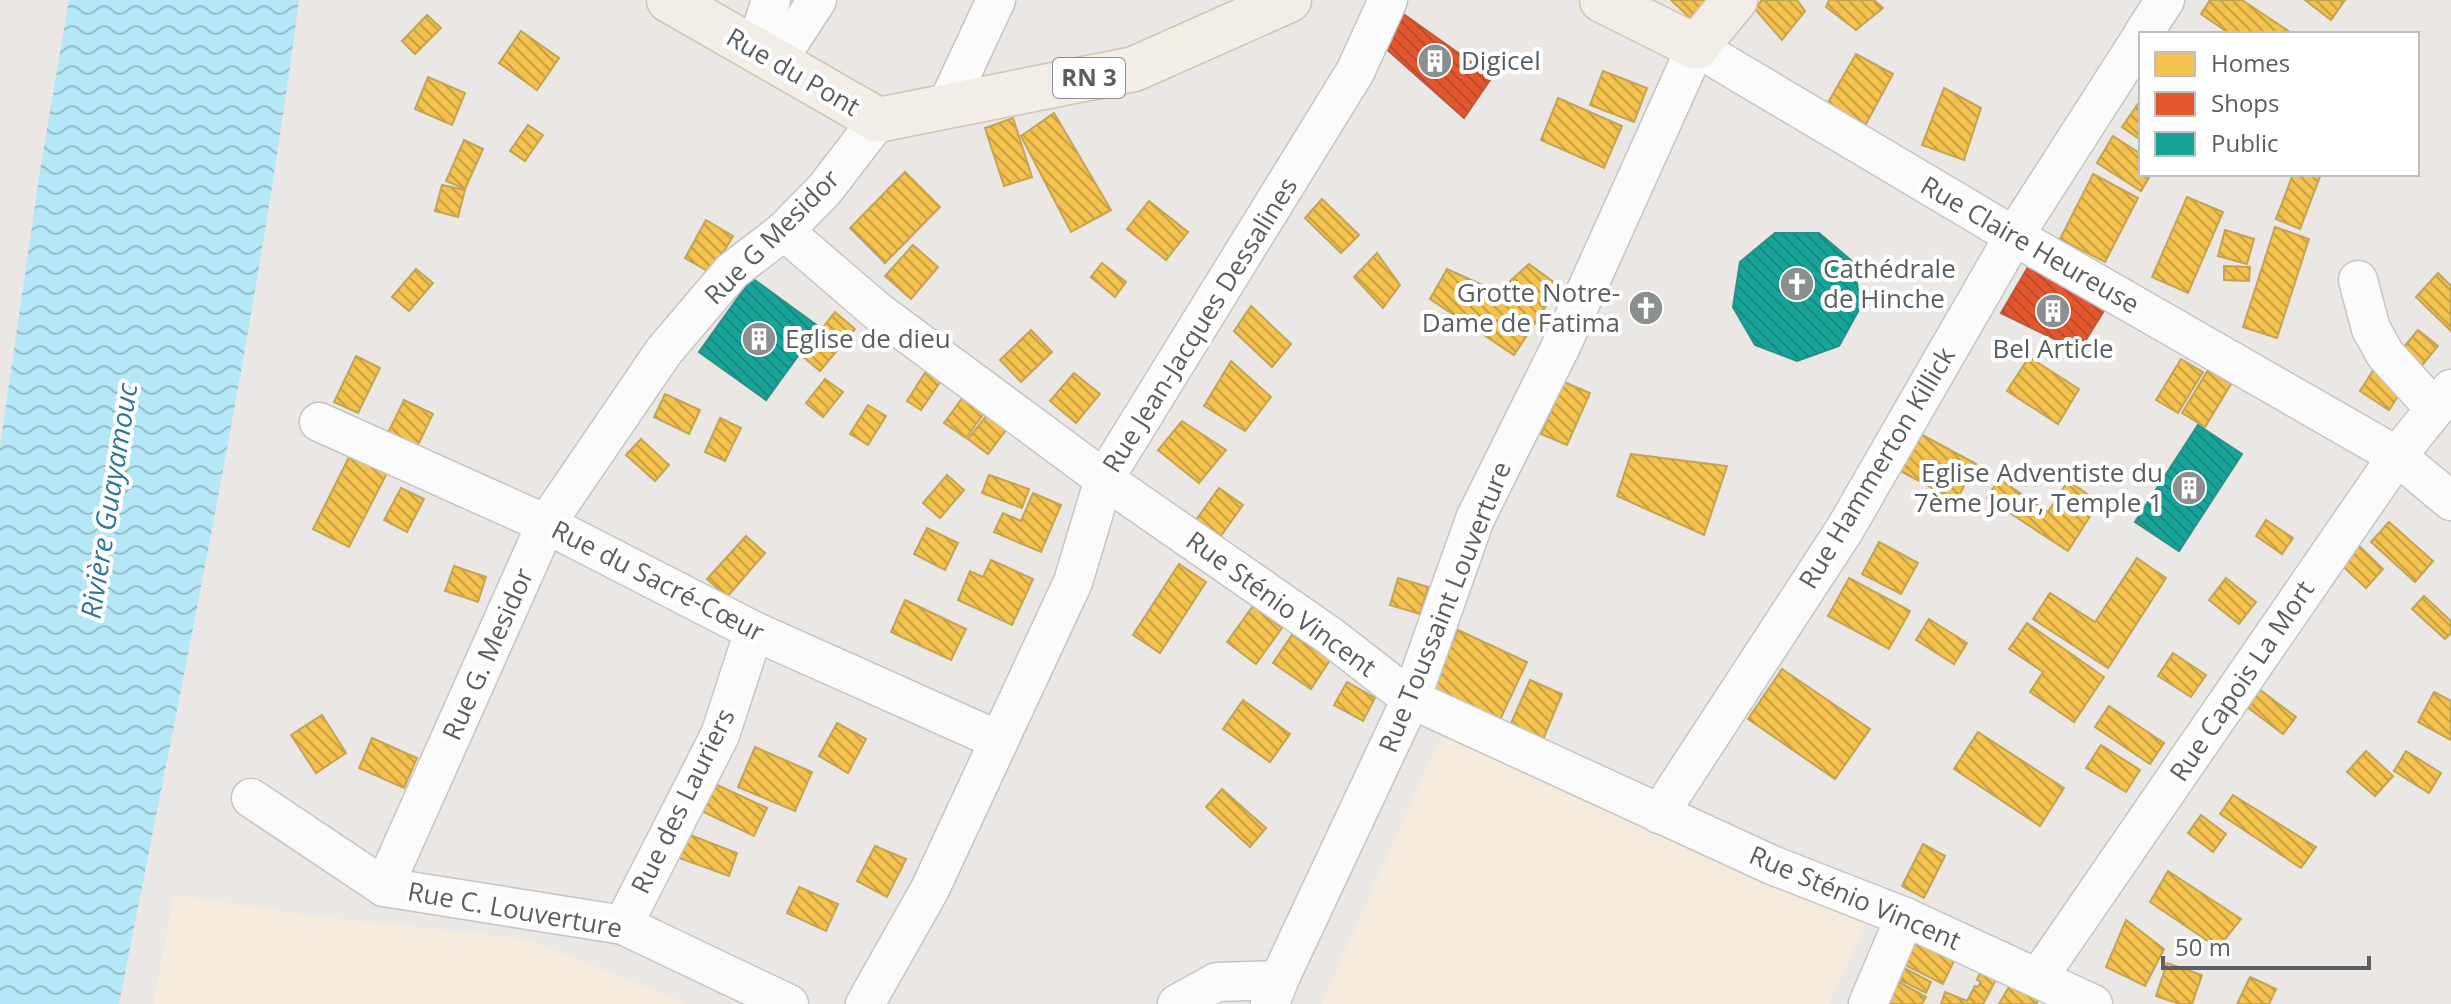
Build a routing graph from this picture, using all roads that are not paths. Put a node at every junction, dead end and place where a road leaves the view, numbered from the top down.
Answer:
1 (669, 0) edge
2 (771, 0) edge
3 (817, 0) edge
4 (996, 0) edge
5 (1289, 0) edge
6 (1388, 0) edge
7 (1602, 0) edge
8 (1735, 0) edge
9 (2165, 0) edge
10 (2145, 32) edge
11 (2139, 41) edge
12 (1696, 47) junction
13 (766, 56) junction
14 (946, 107) junction
15 (878, 120) junction
16 (784, 231) junction
17 (2014, 236) junction
18 (2358, 280) dead end
19 (664, 351) joint
20 (2443, 399) edge
21 (319, 422) dead end
22 (2397, 456) junction
23 (1104, 479) junction
24 (2451, 501) edge
25 (546, 524) junction
26 (754, 631) junction
27 (1411, 699) junction
28 (998, 740) junction
29 (251, 798) dead end
30 (1659, 814) junction
31 (384, 887) junction
32 (1905, 917) junction
33 (623, 925) junction
34 (2038, 978) junction
35 (1275, 992) edge
36 (789, 1004) edge
37 (865, 1004) edge
38 (1177, 1004) edge
39 (1868, 1004) edge
40 (2093, 1004) edge

1 - 13 main road, Rue du Pont
2 - 13 street
3 - 13 street
4 - 14 street
5 - 14 main road, Rue du Pont / RN 3
6 - 23 street, Rue Jean-Jacques Dessalines
7 - 12 main road, Rue Claire Heureuse
8 - 12 main road, Rue Toussaint Louverture
9 - 10 street, Rue Hammerton Killick
11 - 17 street, Rue Hammerton Killick
12 - 17 street, Rue Claire Heureuse
12 - 27 street, Rue Toussaint Louverture
13 - 15 main road, Rue du Pont
14 - 15 main road, Rue du Pont / RN 3
15 - 16 street, Rue G Mesidor
16 - 19 street, Rue G Mesidor
16 - 23 street, Rue Sténio Vincent
17 - 22 street, Rue Claire Heureuse
17 - 30 street, Rue Hammerton Killick
18 - 20 street
19 - 25 street, Rue G. Mesidor
20 - 22 street, Rue Capois La Mort
21 - 25 street, Rue du Sacré-Cœur
22 - 24 street, Rue Claire Heureuse
22 - 34 street, Rue Capois La Mort
23 - 27 street, Rue Sténio Vincent
23 - 28 street, Rue Jean-Jacques Dessalines
25 - 26 street, Rue du Sacré-Cœur
25 - 31 street, Rue G. Mesidor
26 - 28 street, Rue du Sacré-Cœur
26 - 33 street, Rue des Lauriers
27 - 30 street, Rue Sténio Vincent
27 - 35 street, Rue Toussaint Louverture
28 - 37 street, Rue Jean-Jacques Dessalines
29 - 31 street, Rue C. Louverture
30 - 32 street, Rue Sténio Vincent
31 - 33 street, Rue C. Louverture
32 - 34 street, Rue Sténio Vincent
32 - 39 street
33 - 36 street, Rue C. Louverture
34 - 40 street, Rue Sténio Vincent
35 - 38 street

